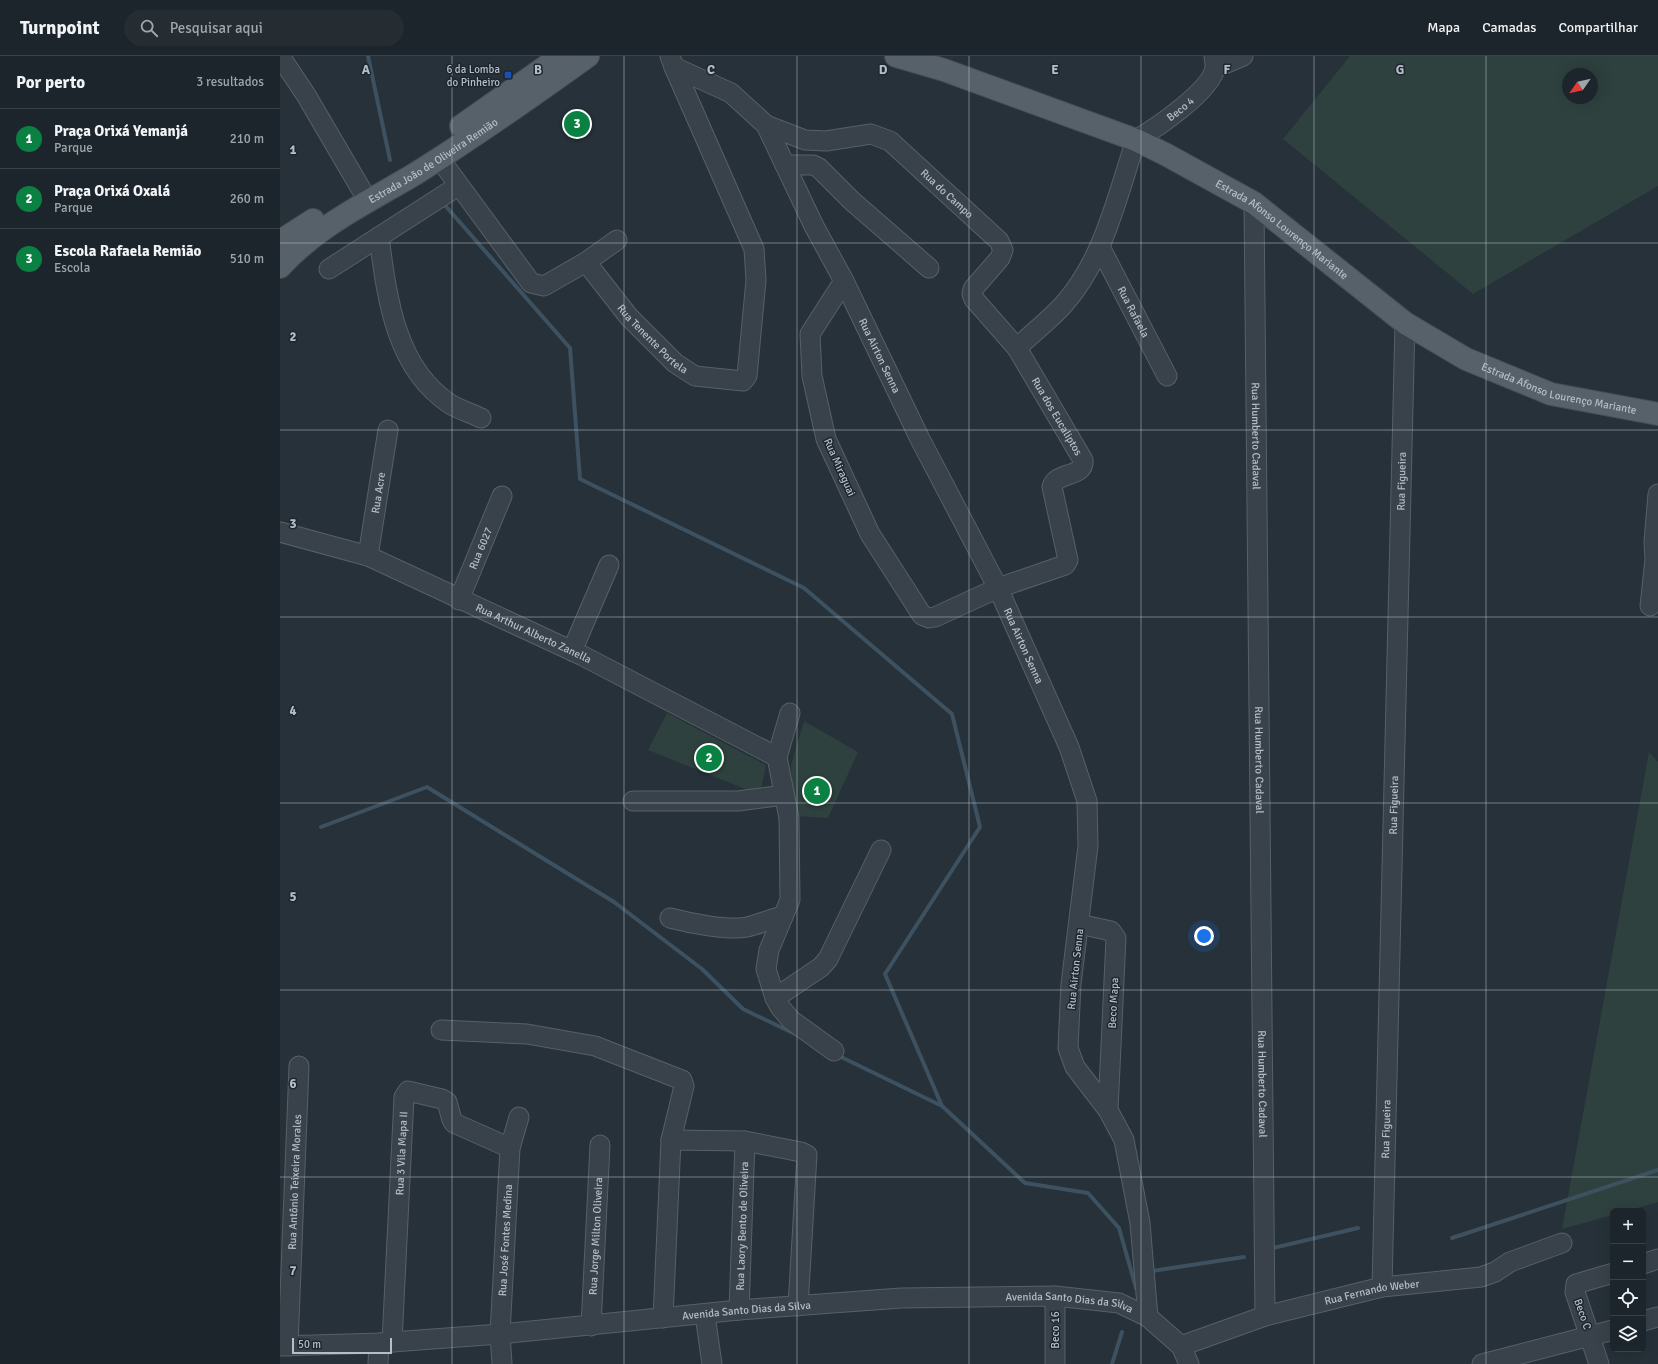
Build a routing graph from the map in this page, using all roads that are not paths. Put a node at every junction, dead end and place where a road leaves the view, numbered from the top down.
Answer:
1 (280, 56) edge
2 (561, 56) edge
3 (588, 56) edge
4 (896, 56) edge
5 (1243, 56) edge
6 (672, 61) edge
7 (1215, 62) edge
8 (766, 125) junction
9 (1136, 140) junction
10 (439, 158) junction
11 (785, 165) junction
12 (412, 167) junction
13 (458, 186) junction
14 (362, 189) junction
15 (1254, 203) junction
16 (379, 237) junction
17 (617, 240) dead end
18 (280, 244) edge
19 (1100, 247) junction
20 (586, 262) junction
21 (280, 267) edge
22 (929, 268) dead end
23 (329, 269) dead end
24 (844, 281) junction
25 (1405, 323) junction
26 (1017, 348) junction
27 (1168, 376) dead end
28 (1658, 414) edge
29 (481, 418) dead end
30 (388, 430) dead end
31 (1658, 494) edge
32 (502, 496) dead end
33 (280, 532) edge
34 (368, 556) junction
35 (609, 565) dead end
36 (998, 588) junction
37 (459, 600) junction
38 (1650, 606) dead end
39 (929, 618) joint
40 (572, 651) junction
41 (790, 713) dead end
42 (777, 757) junction
43 (784, 795) junction
44 (633, 802) dead end
45 (881, 850) dead end
46 (783, 916) junction
47 (670, 918) dead end
48 (1080, 924) junction
49 (775, 998) junction
50 (441, 1030) dead end
51 (834, 1051) dead end
52 (299, 1066) dead end
53 (1108, 1110) junction
54 (519, 1116) dead end
55 (671, 1140) junction
56 (744, 1141) junction
57 (600, 1145) dead end
58 (510, 1148) junction
59 (1562, 1243) dead end
60 (1658, 1259) edge
61 (1646, 1263) edge
62 (1610, 1273) edge
63 (1382, 1287) junction
64 (1055, 1296) junction
65 (798, 1306) junction
66 (739, 1310) junction
67 (705, 1315) junction
68 (1265, 1316) junction
69 (1148, 1317) junction
70 (1658, 1317) edge
71 (663, 1318) junction
72 (1646, 1320) edge
73 (591, 1326) junction
74 (1610, 1331) edge
75 (500, 1334) junction
76 (1591, 1336) junction
77 (385, 1343) junction
78 (284, 1346) edge
79 (1180, 1346) junction
80 (378, 1364) edge
81 (502, 1364) edge
82 (712, 1364) edge
83 (1055, 1364) edge
84 (1189, 1364) edge
85 (1482, 1364) edge
86 (1599, 1364) edge

1 - 14 street
2 - 12 main road, Estrada João de Oliveira Remião
3 - 10 main road, Estrada João de Oliveira Remião
4 - 9 main road, Estrada Afonso Lourenço Mariante
5 - 7 street, Beco 4
6 - 8 street, Rua Airton Senna
6 - 20 street, Rua Tenente Portela
7 - 9 street, Beco 4
8 - 11 street, Rua Airton Senna
8 - 26 street, Rua do Campo
9 - 15 main road, Estrada Afonso Lourenço Mariante
9 - 19 street
10 - 12 main road, Estrada João de Oliveira Remião
10 - 13 street
11 - 22 street
11 - 24 street, Rua Airton Senna
12 - 14 main road, Estrada João de Oliveira Remião
12 - 21 main road, Estrada João de Oliveira Remião
13 - 16 street
13 - 20 street
14 - 18 main road, Estrada João de Oliveira Remião
15 - 25 main road, Estrada Afonso Lourenço Mariante
15 - 68 street, Rua Humberto Cadaval
16 - 23 street
16 - 29 street
17 - 20 street
19 - 26 street
19 - 27 street, Rua Rafaela
24 - 36 street, Rua Airton Senna
24 - 39 street, Rua Miraguai
25 - 28 main road, Estrada Afonso Lourenço Mariante
25 - 63 street, Rua Figueira
26 - 36 street, Rua dos Eucaliptos
30 - 34 street, Rua Acre
31 - 38 street
32 - 37 street, Rua 6027
33 - 34 street, Rua Arthur Alberto Zanella
34 - 37 street, Rua Arthur Alberto Zanella
35 - 40 street
36 - 39 street, Rua dos Eucaliptos
36 - 48 street, Rua Airton Senna
37 - 40 street, Rua Arthur Alberto Zanella
40 - 42 street, Rua Arthur Alberto Zanella
41 - 42 street
42 - 43 street
43 - 44 street
43 - 46 street
45 - 49 street
46 - 47 street
46 - 49 street
48 - 53 street, Rua Airton Senna
48 - 53 street, Beco Mapa
49 - 51 street
50 - 55 street
52 - 78 street, Rua Antônio Teixeira Morales
53 - 69 street, Rua Airton Senna
54 - 58 street, Rua José Fontes Medina
55 - 56 street
55 - 71 street
56 - 65 street
56 - 66 street, Rua Laory Bento de Oliveira
57 - 73 street, Rua Jorge Milton Oliveira
58 - 75 street, Rua José Fontes Medina
58 - 77 street, Rua 3 Vila Mapa II
59 - 63 street, Rua Fernando Weber
60 - 61 street
62 - 76 street, Beco C
63 - 68 street, Rua Fernando Weber
64 - 65 street, Avenida Santo Dias da Silva
64 - 69 street, Avenida Santo Dias da Silva
64 - 83 street, Beco 16
65 - 66 street, Avenida Santo Dias da Silva
66 - 67 street, Avenida Santo Dias da Silva
67 - 71 street, Avenida Santo Dias da Silva
67 - 82 street
68 - 79 street, Rua Fernando Weber
69 - 79 street, Avenida Santo Dias da Silva
70 - 72 street
71 - 73 street, Avenida Santo Dias da Silva
73 - 75 street, Avenida Santo Dias da Silva
74 - 76 street
75 - 77 street, Avenida Santo Dias da Silva
75 - 81 street, Rua José Fontes Medina
76 - 85 street
76 - 86 street
77 - 78 street, Avenida Santo Dias da Silva
77 - 80 street
79 - 84 street, Avenida Santo Dias da Silva

